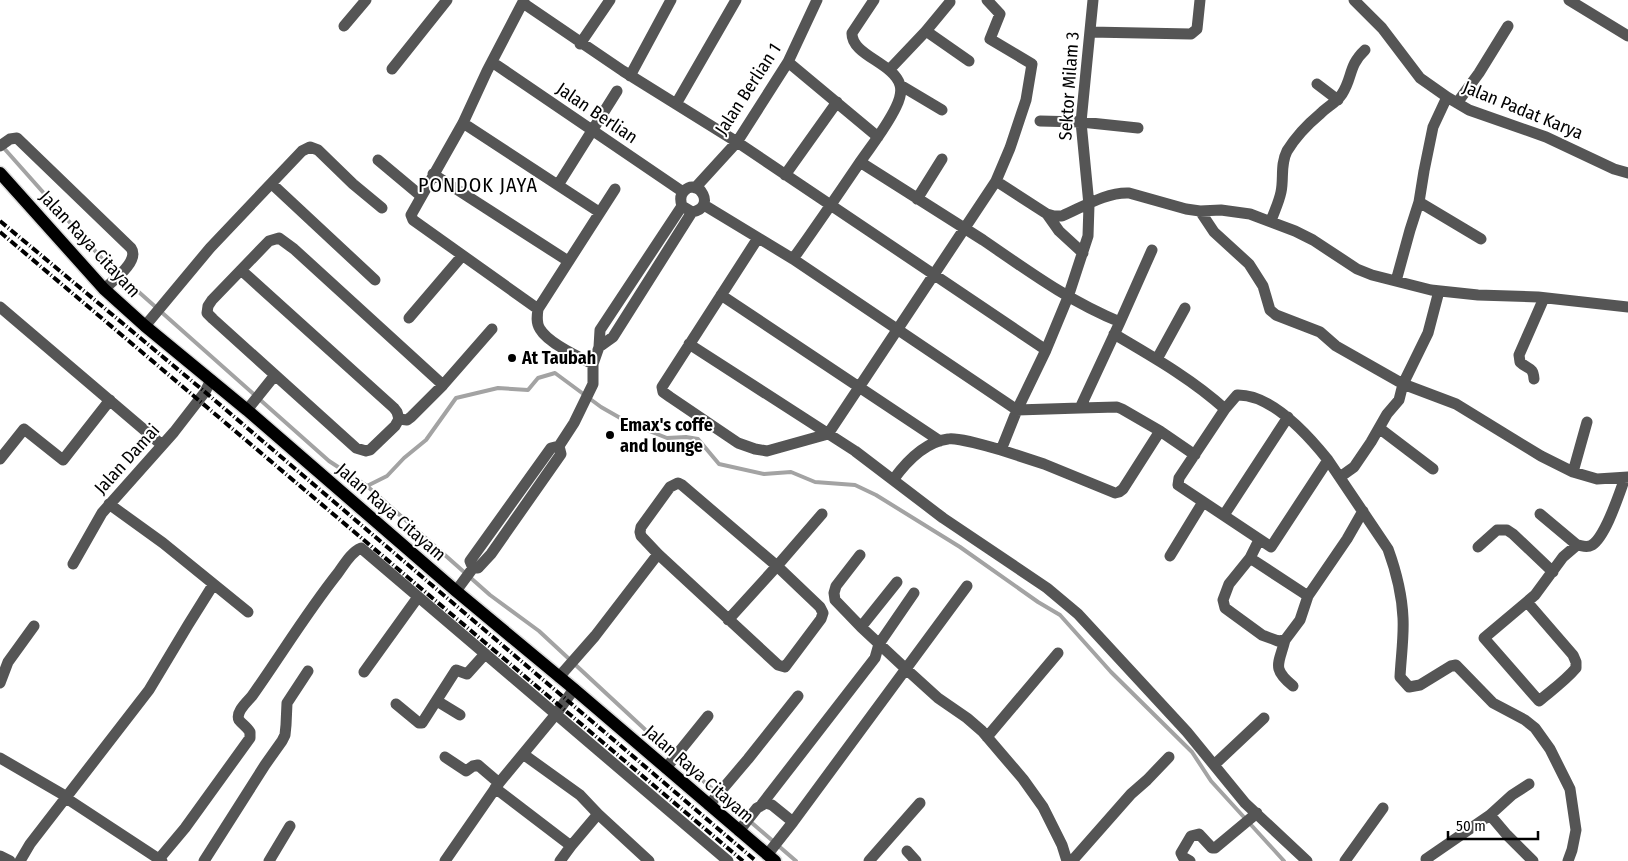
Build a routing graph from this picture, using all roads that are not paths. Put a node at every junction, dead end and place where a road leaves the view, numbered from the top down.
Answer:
1 (366, 0) edge
2 (447, 0) edge
3 (610, 0) edge
4 (671, 0) edge
5 (736, 0) edge
6 (817, 0) edge
7 (874, 0) edge
8 (987, 0) edge
9 (1093, 0) edge
10 (1200, 0) edge
11 (1354, 0) edge
12 (1569, 0) edge
13 (523, 2) edge
14 (950, 2) dead end
15 (344, 26) dead end
16 (1508, 26) dead end
17 (926, 31) junction
18 (1090, 32) junction
19 (1628, 36) edge
20 (580, 44) junction
21 (1365, 50) dead end
22 (492, 62) junction
23 (788, 62) junction
24 (969, 62) dead end
25 (392, 69) dead end
26 (889, 70) junction
27 (630, 76) junction
28 (1317, 84) dead end
29 (900, 85) junction
30 (617, 91) dead end
31 (1338, 100) junction
32 (1452, 100) junction
33 (837, 102) junction
34 (676, 104) junction
35 (942, 110) dead end
36 (1040, 121) dead end
37 (1081, 122) junction
38 (463, 123) junction
39 (1138, 128) dead end
40 (592, 132) junction
41 (878, 137) junction
42 (736, 142) junction
43 (3, 144) edge
44 (942, 159) dead end
45 (378, 160) dead end
46 (860, 162) junction
47 (0, 172) edge
48 (1628, 173) edge
49 (433, 174) junction
50 (785, 175) junction
51 (996, 181) junction
52 (272, 184) junction
53 (558, 185) junction
54 (696, 188) junction
55 (615, 189) dead end
56 (683, 192) junction
57 (421, 196) junction
58 (918, 199) junction
59 (1419, 202) junction
60 (704, 205) junction
61 (831, 205) junction
62 (1089, 205) junction
63 (682, 206) junction
64 (382, 208) dead end
65 (1200, 211) junction
66 (599, 212) junction
67 (692, 212) junction
68 (1047, 214) junction
69 (1272, 221) junction
70 (965, 229) junction
71 (758, 238) junction
72 (1481, 239) dead end
73 (1152, 250) dead end
74 (1083, 254) junction
75 (462, 256) junction
76 (793, 259) junction
77 (568, 261) junction
78 (241, 270) junction
79 (934, 275) junction
80 (374, 280) dead end
81 (1396, 281) junction
82 (104, 289) junction
83 (1439, 291) junction
84 (721, 295) junction
85 (1068, 298) junction
86 (1544, 298) junction
87 (0, 307) edge
88 (1628, 307) edge
89 (1186, 308) dead end
90 (538, 309) junction
91 (409, 318) dead end
92 (149, 321) junction
93 (1120, 322) junction
94 (492, 328) dead end
95 (897, 330) junction
96 (1114, 334) junction
97 (689, 344) junction
98 (599, 347) junction
99 (1046, 350) junction
100 (1157, 359) junction
101 (593, 364) junction
102 (1534, 379) dead end
103 (211, 380) junction
104 (272, 380) junction
105 (1403, 384) junction
106 (444, 385) junction
107 (859, 387) junction
108 (110, 400) junction
109 (251, 405) junction
110 (1080, 408) junction
111 (1017, 410) junction
112 (1225, 410) junction
113 (1288, 417) junction
114 (399, 420) junction
115 (1587, 422) dead end
116 (1379, 428) junction
117 (1160, 431) junction
118 (828, 434) junction
119 (940, 441) junction
120 (162, 445) junction
121 (1001, 450) junction
122 (2, 453) edge
123 (1195, 455) junction
124 (1328, 460) junction
125 (1433, 469) dead end
126 (1573, 472) junction
127 (1340, 477) junction
128 (1626, 478) edge
129 (893, 480) junction
130 (1203, 502) junction
131 (109, 504) junction
132 (1363, 511) junction
133 (822, 514) dead end
134 (1540, 514) dead end
135 (1224, 515) junction
136 (1259, 540) junction
137 (1577, 545) junction
138 (1271, 547) junction
139 (1478, 547) dead end
140 (658, 554) junction
141 (860, 555) dead end
142 (1170, 556) dead end
143 (1250, 558) junction
144 (74, 564) dead end
145 (777, 566) junction
146 (1262, 566) junction
147 (1553, 572) junction
148 (897, 582) dead end
149 (213, 585) junction
150 (967, 586) dead end
151 (458, 587) junction
152 (914, 593) dead end
153 (1308, 596) junction
154 (418, 597) junction
155 (1528, 603) junction
156 (248, 612) dead end
157 (728, 620) junction
158 (34, 626) dead end
159 (861, 628) junction
160 (1285, 640) junction
161 (880, 644) junction
162 (1058, 652) dead end
163 (485, 654) junction
164 (906, 669) junction
165 (308, 671) dead end
166 (364, 672) dead end
167 (563, 673) junction
168 (0, 683) edge
169 (1293, 686) dead end
170 (574, 689) junction
171 (798, 696) dead end
172 (437, 700) junction
173 (396, 704) dead end
174 (556, 714) junction
175 (460, 715) dead end
176 (708, 716) dead end
177 (1264, 718) dead end
178 (987, 737) junction
179 (523, 754) junction
180 (445, 757) dead end
181 (1169, 757) dead end
182 (0, 758) edge
183 (669, 764) junction
184 (1214, 765) junction
185 (1528, 784) dead end
186 (497, 785) junction
187 (66, 798) junction
188 (713, 800) junction
189 (920, 803) dead end
190 (758, 808) junction
191 (1383, 808) dead end
192 (598, 814) junction
193 (1490, 815) junction
194 (1250, 819) junction
195 (290, 826) dead end
196 (791, 826) junction
197 (741, 828) junction
198 (571, 846) junction
199 (907, 851) dead end
200 (772, 854) edge
201 (0, 856) edge
202 (161, 860) edge
203 (10, 861) edge
204 (20, 861) edge
205 (204, 861) edge
206 (269, 861) edge
207 (445, 861) edge
208 (560, 861) edge
209 (649, 861) edge
210 (728, 861) edge
211 (869, 861) edge
212 (916, 861) edge
213 (1067, 861) edge
214 (1072, 861) edge
215 (1190, 861) edge
216 (1307, 861) edge
217 (1345, 861) edge
218 (1428, 861) edge
219 (1533, 861) edge
220 (1568, 861) edge

1 - 15 street
2 - 25 street
3 - 20 street
4 - 27 street
5 - 34 street
6 - 23 street, Jalan Berlian 1
7 - 26 street
8 - 51 street
9 - 18 street, Sektor Milam 3
10 - 18 street
11 - 32 street, Jalan Padat Karya
12 - 19 street
13 - 20 street
13 - 22 street
14 - 17 street
16 - 32 street
17 - 24 street
17 - 26 street
18 - 37 street, Sektor Milam 3
20 - 27 street
21 - 31 street
22 - 38 street
22 - 40 street, Jalan Berlian
23 - 33 street
23 - 42 street, Jalan Berlian 1
26 - 29 street
27 - 34 street
28 - 31 street
29 - 35 street
29 - 41 street
30 - 40 street
31 - 69 street
32 - 48 street, Jalan Padat Karya
32 - 59 street
33 - 41 street
33 - 50 street
34 - 42 street
36 - 37 street
37 - 39 street
37 - 62 street, Sektor Milam 3
38 - 49 street
38 - 53 street
40 - 53 street
40 - 56 street, Jalan Berlian
41 - 46 street
42 - 50 street
42 - 54 street, Jalan Berlian 1
43 - 82 street
44 - 58 street
45 - 57 street
46 - 58 street
46 - 61 street
47 - 82 main road, Jalan Raya Citayam
49 - 57 street
49 - 77 street
50 - 61 street
51 - 68 street
51 - 70 street
52 - 64 street
52 - 80 street
52 - 92 street
53 - 66 street
54 - 56 street
54 - 60 street
55 - 66 street
56 - 63 street
57 - 75 street
58 - 70 street
59 - 72 street
59 - 81 street
60 - 67 street
60 - 71 street
61 - 76 street
61 - 79 street
62 - 65 street
62 - 68 street
62 - 74 street, Sektor Milam 3
63 - 67 street
63 - 98 street
65 - 69 street
65 - 105 street
66 - 77 street
67 - 98 street
68 - 74 street
69 - 81 street
70 - 79 street
70 - 85 street
71 - 76 street
71 - 84 street
73 - 93 street
74 - 85 street, Sektor Milam 3
75 - 90 street
75 - 91 street
76 - 95 street
77 - 90 street
78 - 104 street
78 - 106 street
78 - 114 street
79 - 95 street
79 - 99 street
81 - 83 street
82 - 92 main road, Jalan Raya Citayam
83 - 86 street
83 - 105 street
84 - 97 street
84 - 107 street
85 - 93 street
85 - 99 street, Sektor Milam 3
86 - 88 street
86 - 102 street
87 - 108 street
89 - 100 street
90 - 101 street
92 - 103 main road, Jalan Raya Citayam
93 - 96 street
94 - 106 street
95 - 107 street
95 - 111 street
96 - 100 street
96 - 110 street
97 - 118 street
97 - 118 street
98 - 101 street
99 - 111 street, Sektor Milam 3
100 - 112 street
101 - 151 street
103 - 109 main road, Jalan Raya Citayam
103 - 120 street, Jalan Damai
104 - 109 street
104 - 114 street
105 - 116 street
105 - 126 street
106 - 114 street
107 - 118 street
107 - 119 street
108 - 120 street
108 - 122 street
109 - 151 main road, Jalan Raya Citayam
110 - 111 street
110 - 117 street
111 - 121 street, Sektor Milam 3
112 - 113 street
112 - 123 street
113 - 124 street
113 - 135 street
115 - 126 street
116 - 125 street
116 - 127 street
117 - 121 street
117 - 123 street
118 - 129 street
119 - 121 street
119 - 129 street
120 - 131 street, Jalan Damai
123 - 130 street
124 - 127 street
124 - 138 street
126 - 128 street
127 - 132 street
128 - 137 street
129 - 184 street
130 - 135 street
130 - 142 street
131 - 144 street, Jalan Damai
131 - 149 street
132 - 153 street
132 - 220 street
133 - 145 street
134 - 137 street
135 - 136 street
136 - 138 street
136 - 143 street
137 - 147 street
138 - 146 street
139 - 147 street
140 - 145 street
140 - 157 street
140 - 167 street
141 - 159 street
143 - 146 street
143 - 160 street
145 - 157 street
145 - 157 street
146 - 153 street
147 - 155 street
148 - 159 street
149 - 156 street
149 - 187 street
150 - 164 street
151 - 167 main road, Jalan Raya Citayam
152 - 161 street
153 - 160 street
154 - 163 street
154 - 166 street
154 - 202 street
155 - 155 street
158 - 168 street
159 - 161 street
160 - 169 street
161 - 164 street
161 - 190 street
162 - 178 street
163 - 172 street
163 - 174 street
164 - 178 street
164 - 196 street
165 - 205 street
167 - 170 main road, Jalan Raya Citayam
170 - 174 street
170 - 183 main road, Jalan Raya Citayam
171 - 188 street
172 - 173 street
172 - 175 street
174 - 179 street
174 - 210 street
176 - 183 street
177 - 184 street
178 - 213 street
179 - 186 street
179 - 192 street
180 - 186 street
181 - 214 street
182 - 187 street
183 - 188 main road, Jalan Raya Citayam
184 - 194 street
185 - 193 street
186 - 198 street
186 - 207 street
187 - 202 street
187 - 204 street
188 - 197 main road, Jalan Raya Citayam
189 - 211 street
190 - 196 street
190 - 197 street
191 - 217 street
192 - 198 street
192 - 209 street
193 - 218 street
193 - 219 street
194 - 215 street
194 - 216 street
195 - 206 street
196 - 200 street
197 - 200 main road, Jalan Raya Citayam
198 - 208 street
199 - 212 street
201 - 203 street

